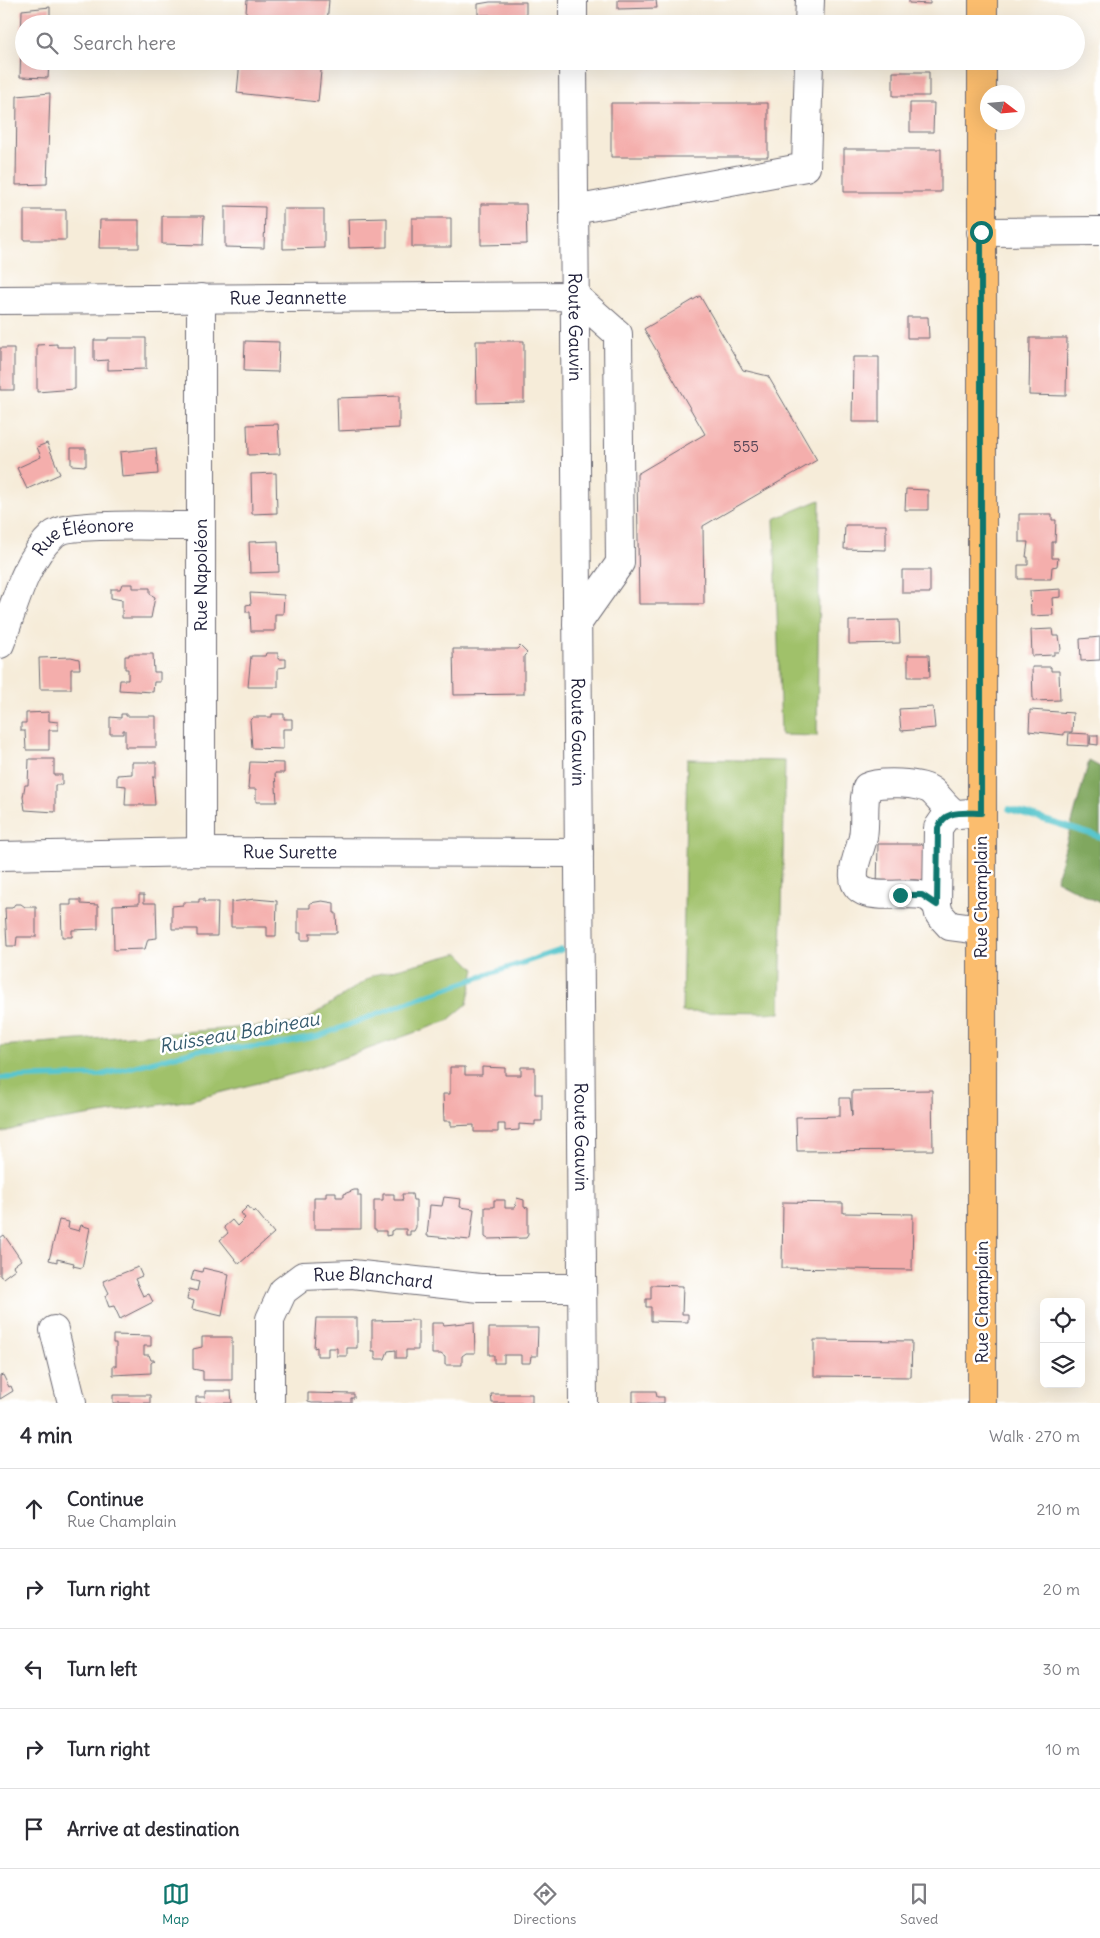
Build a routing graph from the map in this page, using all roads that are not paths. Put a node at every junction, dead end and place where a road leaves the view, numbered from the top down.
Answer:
1 (573, 0) edge
2 (810, 0) edge
3 (983, 0) edge
4 (573, 15) edge
5 (809, 15) edge
6 (982, 15) edge
7 (573, 70) edge
8 (809, 70) edge
9 (982, 70) edge
10 (574, 210) junction
11 (1100, 231) edge
12 (981, 232) junction
13 (575, 296) junction
14 (202, 298) junction
15 (0, 300) edge
16 (201, 526) junction
17 (577, 624) junction
18 (0, 644) edge
19 (981, 813) junction
20 (946, 820) junction
21 (201, 852) junction
22 (579, 853) junction
23 (0, 856) edge
24 (937, 905) junction
25 (981, 930) junction
26 (582, 1288) junction
27 (54, 1330) dead end
28 (72, 1403) edge
29 (270, 1403) edge
30 (583, 1403) edge
31 (982, 1403) edge

1 - 4 street
2 - 5 street
3 - 6 main road
7 - 10 street, Route Gauvin
8 - 10 street
9 - 12 main road, Rue Champlain
10 - 13 street, Route Gauvin
11 - 12 street
12 - 19 main road, Rue Champlain
13 - 14 street, Rue Jeannette
13 - 17 street, Route Gauvin
13 - 17 street
14 - 15 street, Rue Jeannette
14 - 16 street, Rue Napoléon
16 - 18 street, Rue Éléonore
16 - 21 street, Rue Napoléon
17 - 22 street, Route Gauvin
19 - 20 street
19 - 25 main road, Rue Champlain
20 - 24 street
20 - 24 street
21 - 22 street, Rue Surette
21 - 23 street, Rue Surette
22 - 26 street, Route Gauvin
24 - 25 street
25 - 31 main road, Rue Champlain
26 - 29 street, Rue Blanchard
26 - 30 street, Route Gauvin
27 - 28 street

